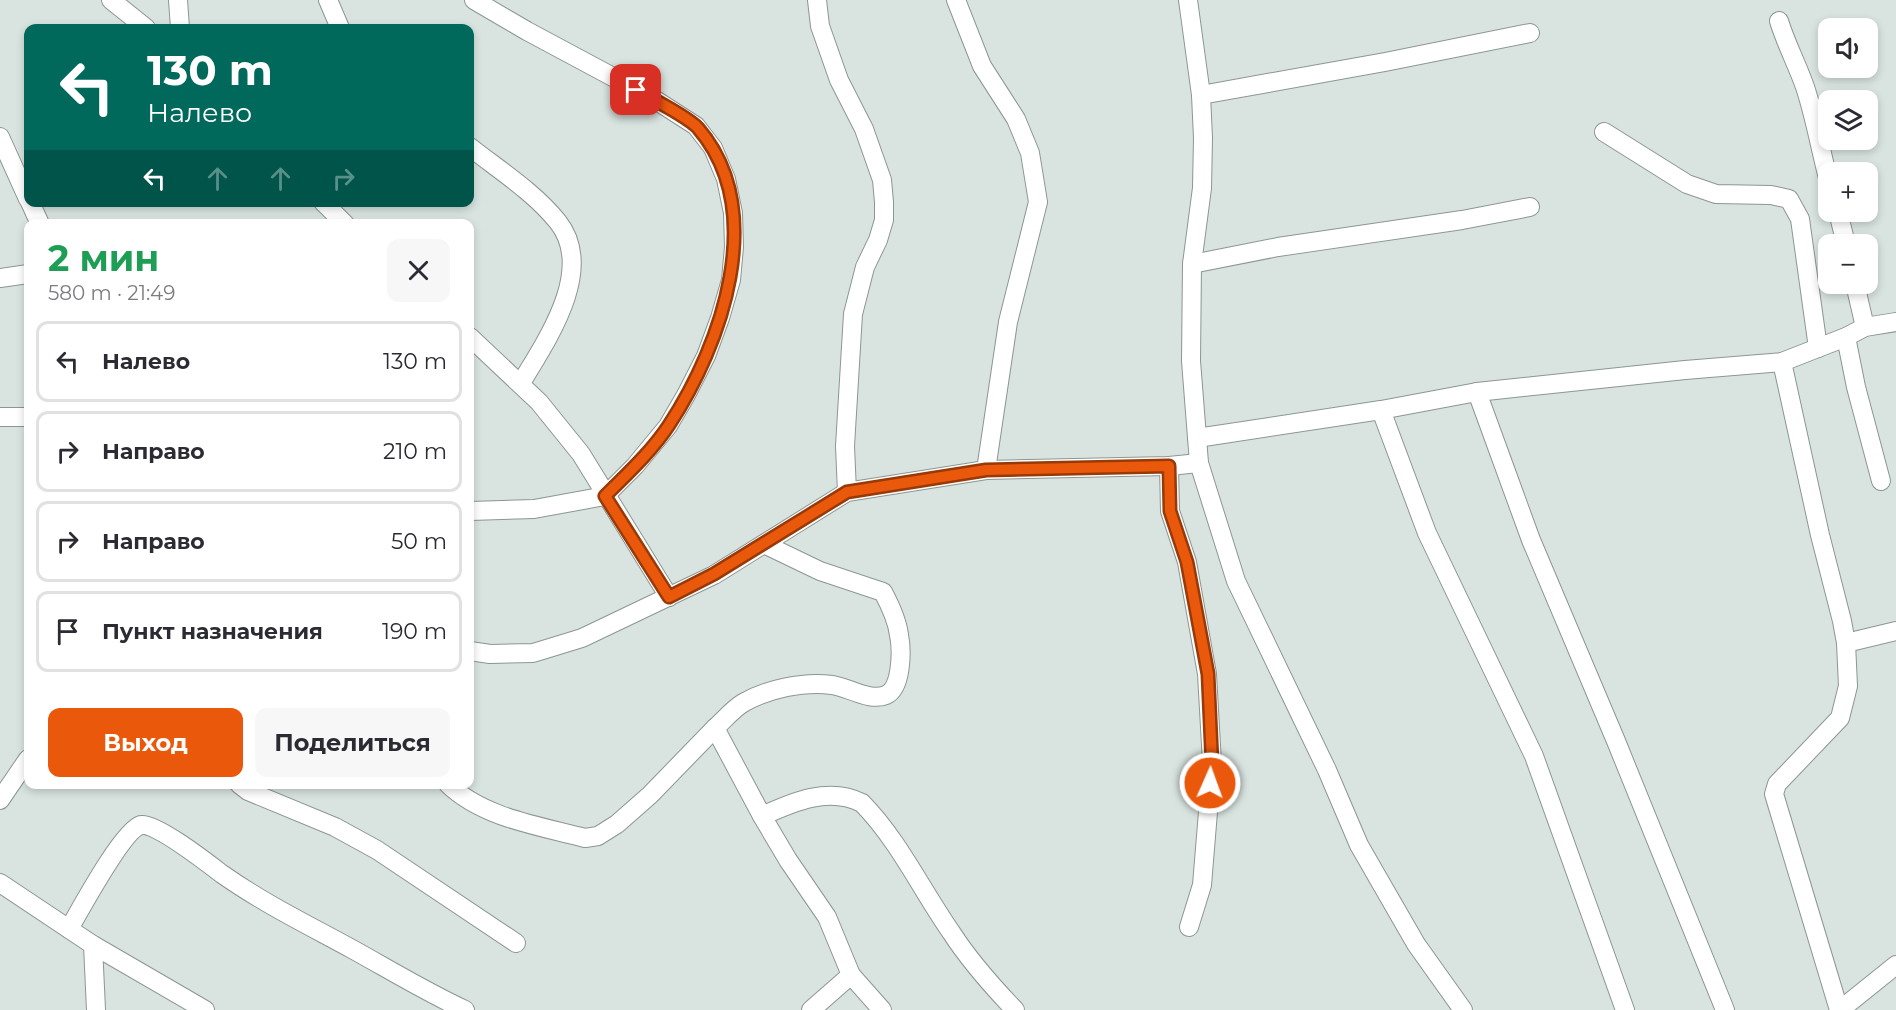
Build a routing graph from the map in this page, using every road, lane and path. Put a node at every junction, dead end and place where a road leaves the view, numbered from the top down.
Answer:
1 (111, 0) edge
2 (178, 0) edge
3 (328, 0) edge
4 (474, 0) edge
5 (817, 0) edge
6 (956, 0) edge
7 (1188, 0) edge
8 (1779, 21) dead end
9 (141, 24) edge
10 (180, 24) edge
11 (338, 24) edge
12 (1530, 33) dead end
13 (1201, 95) junction
14 (1604, 132) dead end
15 (0, 137) edge
16 (474, 150) edge
17 (1824, 162) edge
18 (24, 189) edge
19 (327, 207) edge
20 (1530, 207) dead end
21 (340, 219) edge
22 (1192, 264) junction
23 (24, 275) edge
24 (0, 278) edge
25 (1857, 294) edge
26 (1896, 322) edge
27 (1865, 327) junction
28 (1846, 337) junction
29 (474, 341) edge
30 (1818, 348) junction
31 (1782, 362) junction
32 (521, 384) junction
33 (1477, 392) junction
34 (1381, 410) junction
35 (0, 417) edge
36 (24, 417) edge
37 (1197, 438) junction
38 (1199, 463) junction
39 (1169, 466) junction
40 (986, 470) junction
41 (1881, 481) dead end
42 (847, 492) junction
43 (605, 496) junction
44 (474, 511) edge
45 (764, 544) junction
46 (669, 597) junction
47 (1896, 631) edge
48 (1846, 643) junction
49 (474, 652) edge
50 (715, 728) junction
51 (24, 765) edge
52 (245, 789) edge
53 (453, 789) edge
54 (0, 800) edge
55 (762, 816) junction
56 (0, 883) edge
57 (1189, 927) dead end
58 (69, 929) junction
59 (516, 943) dead end
60 (93, 945) junction
61 (1896, 965) edge
62 (850, 975) junction
63 (96, 1010) edge
64 (205, 1010) edge
65 (465, 1010) edge
66 (811, 1010) edge
67 (882, 1010) edge
68 (1015, 1010) edge
69 (1463, 1010) edge
70 (1625, 1010) edge
71 (1725, 1010) edge
72 (1839, 1010) edge

1 - 9 street
2 - 10 street
3 - 11 street
4 - 43 street
5 - 42 street
6 - 40 street
7 - 13 street
8 - 17 street
12 - 13 street
13 - 22 street
14 - 30 street
15 - 18 street
16 - 32 street
19 - 21 street
20 - 22 street
22 - 37 street
23 - 24 street
25 - 27 street
26 - 27 street
27 - 28 street
28 - 30 street
28 - 41 street
29 - 32 street
30 - 31 street
31 - 33 street
31 - 48 street
32 - 43 street
33 - 34 street
33 - 71 street
34 - 37 street
34 - 70 street
35 - 36 street
37 - 38 street
38 - 39 street
38 - 69 street
39 - 40 street
39 - 57 street
40 - 42 street
42 - 45 street
43 - 44 street
43 - 46 street
45 - 46 street
45 - 50 street
46 - 49 street
47 - 48 street
48 - 72 street
50 - 53 street
50 - 55 street
51 - 54 street
52 - 59 street
55 - 62 street
55 - 68 street
56 - 58 street
58 - 60 street
58 - 65 street
60 - 63 street
60 - 64 street
61 - 72 street
62 - 66 street
62 - 67 street

